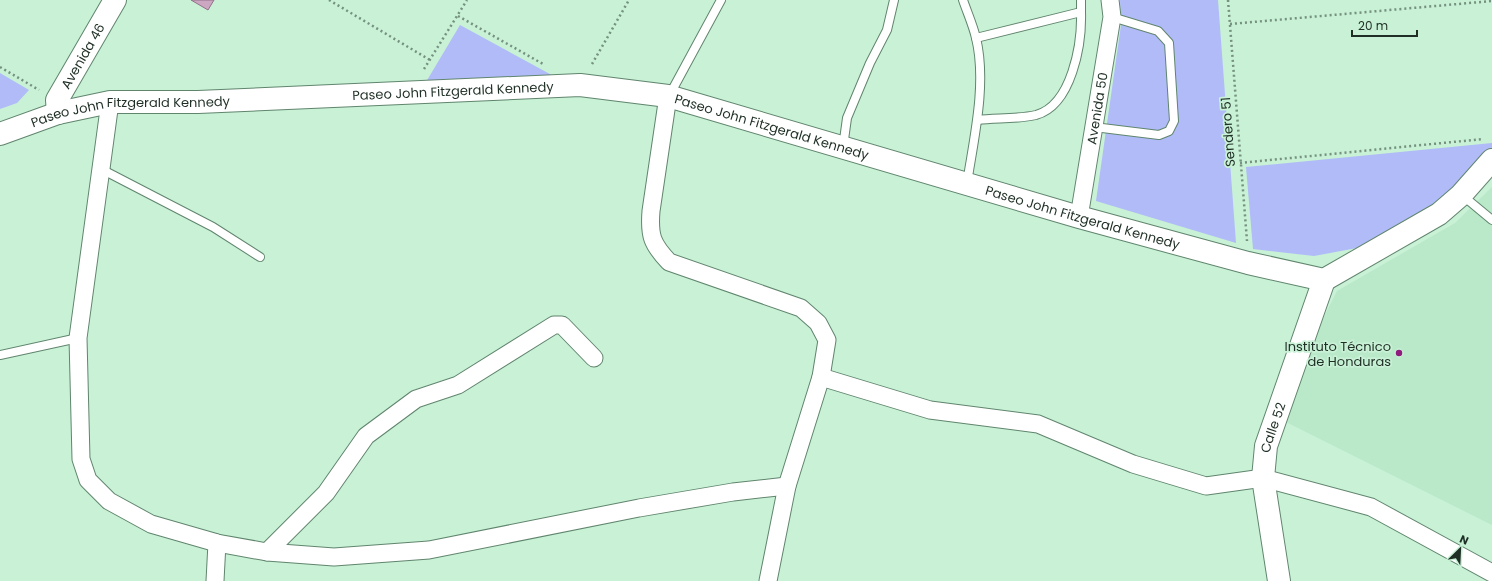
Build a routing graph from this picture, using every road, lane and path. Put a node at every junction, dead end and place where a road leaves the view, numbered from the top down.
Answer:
1 (115, 0) edge
2 (329, 0) edge
3 (467, 0) edge
4 (629, 0) edge
5 (721, 0) edge
6 (894, 0) edge
7 (963, 0) edge
8 (1081, 0) edge
9 (1110, 0) edge
10 (1228, 0) edge
11 (1492, 1) edge
12 (1081, 12) junction
13 (458, 16) junction
14 (1112, 17) junction
15 (1230, 24) junction
16 (976, 38) junction
17 (430, 60) junction
18 (0, 66) edge
19 (546, 66) dead end
20 (580, 85) junction
21 (409, 93) junction
22 (668, 96) junction
23 (110, 102) junction
24 (57, 107) junction
25 (978, 120) junction
26 (1094, 127) junction
27 (0, 134) edge
28 (1484, 139) dead end
29 (842, 147) junction
30 (1492, 160) edge
31 (1240, 163) junction
32 (101, 169) junction
33 (966, 184) junction
34 (1461, 195) junction
35 (1079, 217) junction
36 (1492, 220) edge
37 (260, 257) dead end
38 (1248, 263) junction
39 (1324, 280) junction
40 (78, 338) junction
41 (0, 355) edge
42 (594, 358) dead end
43 (821, 378) junction
44 (1263, 478) junction
45 (787, 486) junction
46 (217, 543) junction
47 (267, 552) junction
48 (1492, 573) edge
49 (215, 581) edge
50 (768, 581) edge
51 (1279, 581) edge

1 - 24 street, Avenida 46
2 - 17 path
3 - 13 path
4 - 20 path
5 - 22 lane
6 - 29 lane
7 - 16 lane
8 - 12 lane
9 - 14 street, Avenida 50
10 - 15 path, Sendero 51
11 - 15 path
12 - 16 lane
12 - 25 lane
13 - 17 path
13 - 19 path
14 - 26 street, Avenida 50
14 - 26 lane
15 - 31 path, Sendero 51
16 - 25 lane
17 - 21 path
18 - 24 path
20 - 21 street, Paseo John Fitzgerald Kennedy
20 - 22 street, Paseo John Fitzgerald Kennedy
21 - 23 street, Paseo John Fitzgerald Kennedy
22 - 29 street, Paseo John Fitzgerald Kennedy
22 - 43 street
23 - 24 street, Paseo John Fitzgerald Kennedy
23 - 32 street
24 - 27 street, Paseo John Fitzgerald Kennedy
25 - 33 lane
26 - 35 street, Avenida 50
28 - 31 path
29 - 33 street, Paseo John Fitzgerald Kennedy
30 - 34 street
31 - 38 path, Sendero 51
32 - 37 lane
32 - 40 street
33 - 35 street, Paseo John Fitzgerald Kennedy
34 - 36 lane
34 - 39 street
35 - 38 street, Paseo John Fitzgerald Kennedy
38 - 39 street, Paseo John Fitzgerald Kennedy
39 - 44 street, Calle 52
40 - 41 lane
40 - 46 street
42 - 47 street
43 - 44 street
43 - 45 street
44 - 48 street
44 - 51 street, Calle 52
45 - 47 street
45 - 50 street
46 - 47 street
46 - 49 street

